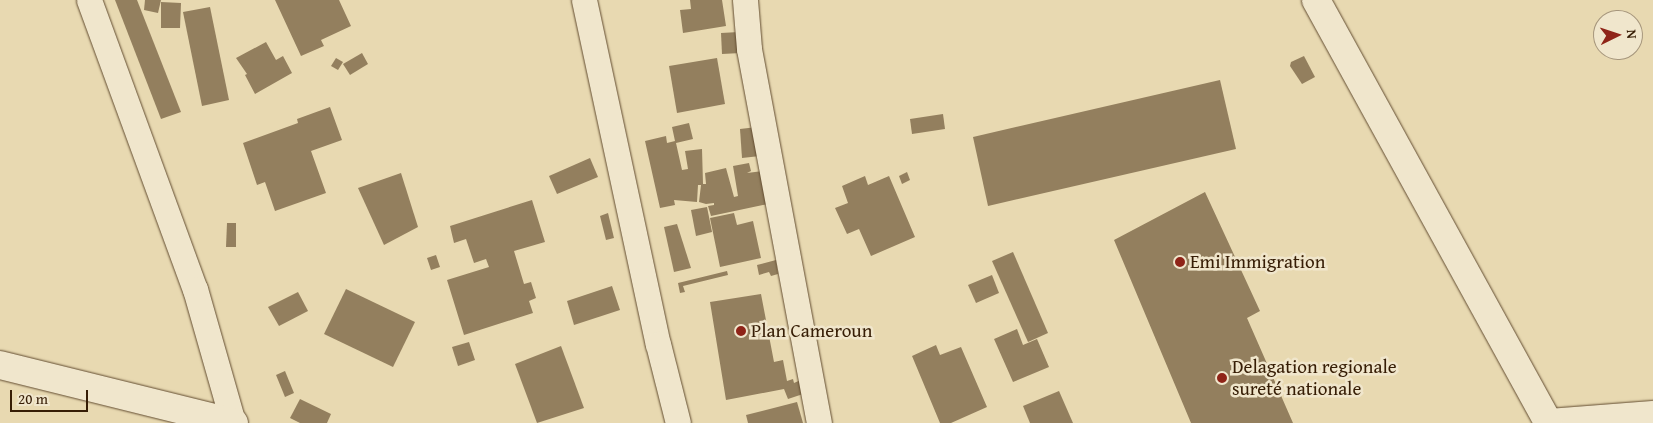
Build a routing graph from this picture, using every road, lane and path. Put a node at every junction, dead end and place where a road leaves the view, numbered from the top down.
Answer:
1 (89, 0) edge
2 (584, 0) edge
3 (745, 0) edge
4 (1316, 0) edge
5 (0, 364) edge
6 (1653, 413) edge
7 (1548, 422) edge
8 (233, 423) edge
9 (678, 423) edge
10 (819, 423) edge

1 - 8 street
2 - 9 street
3 - 10 street
4 - 7 street
5 - 8 street
6 - 7 street

